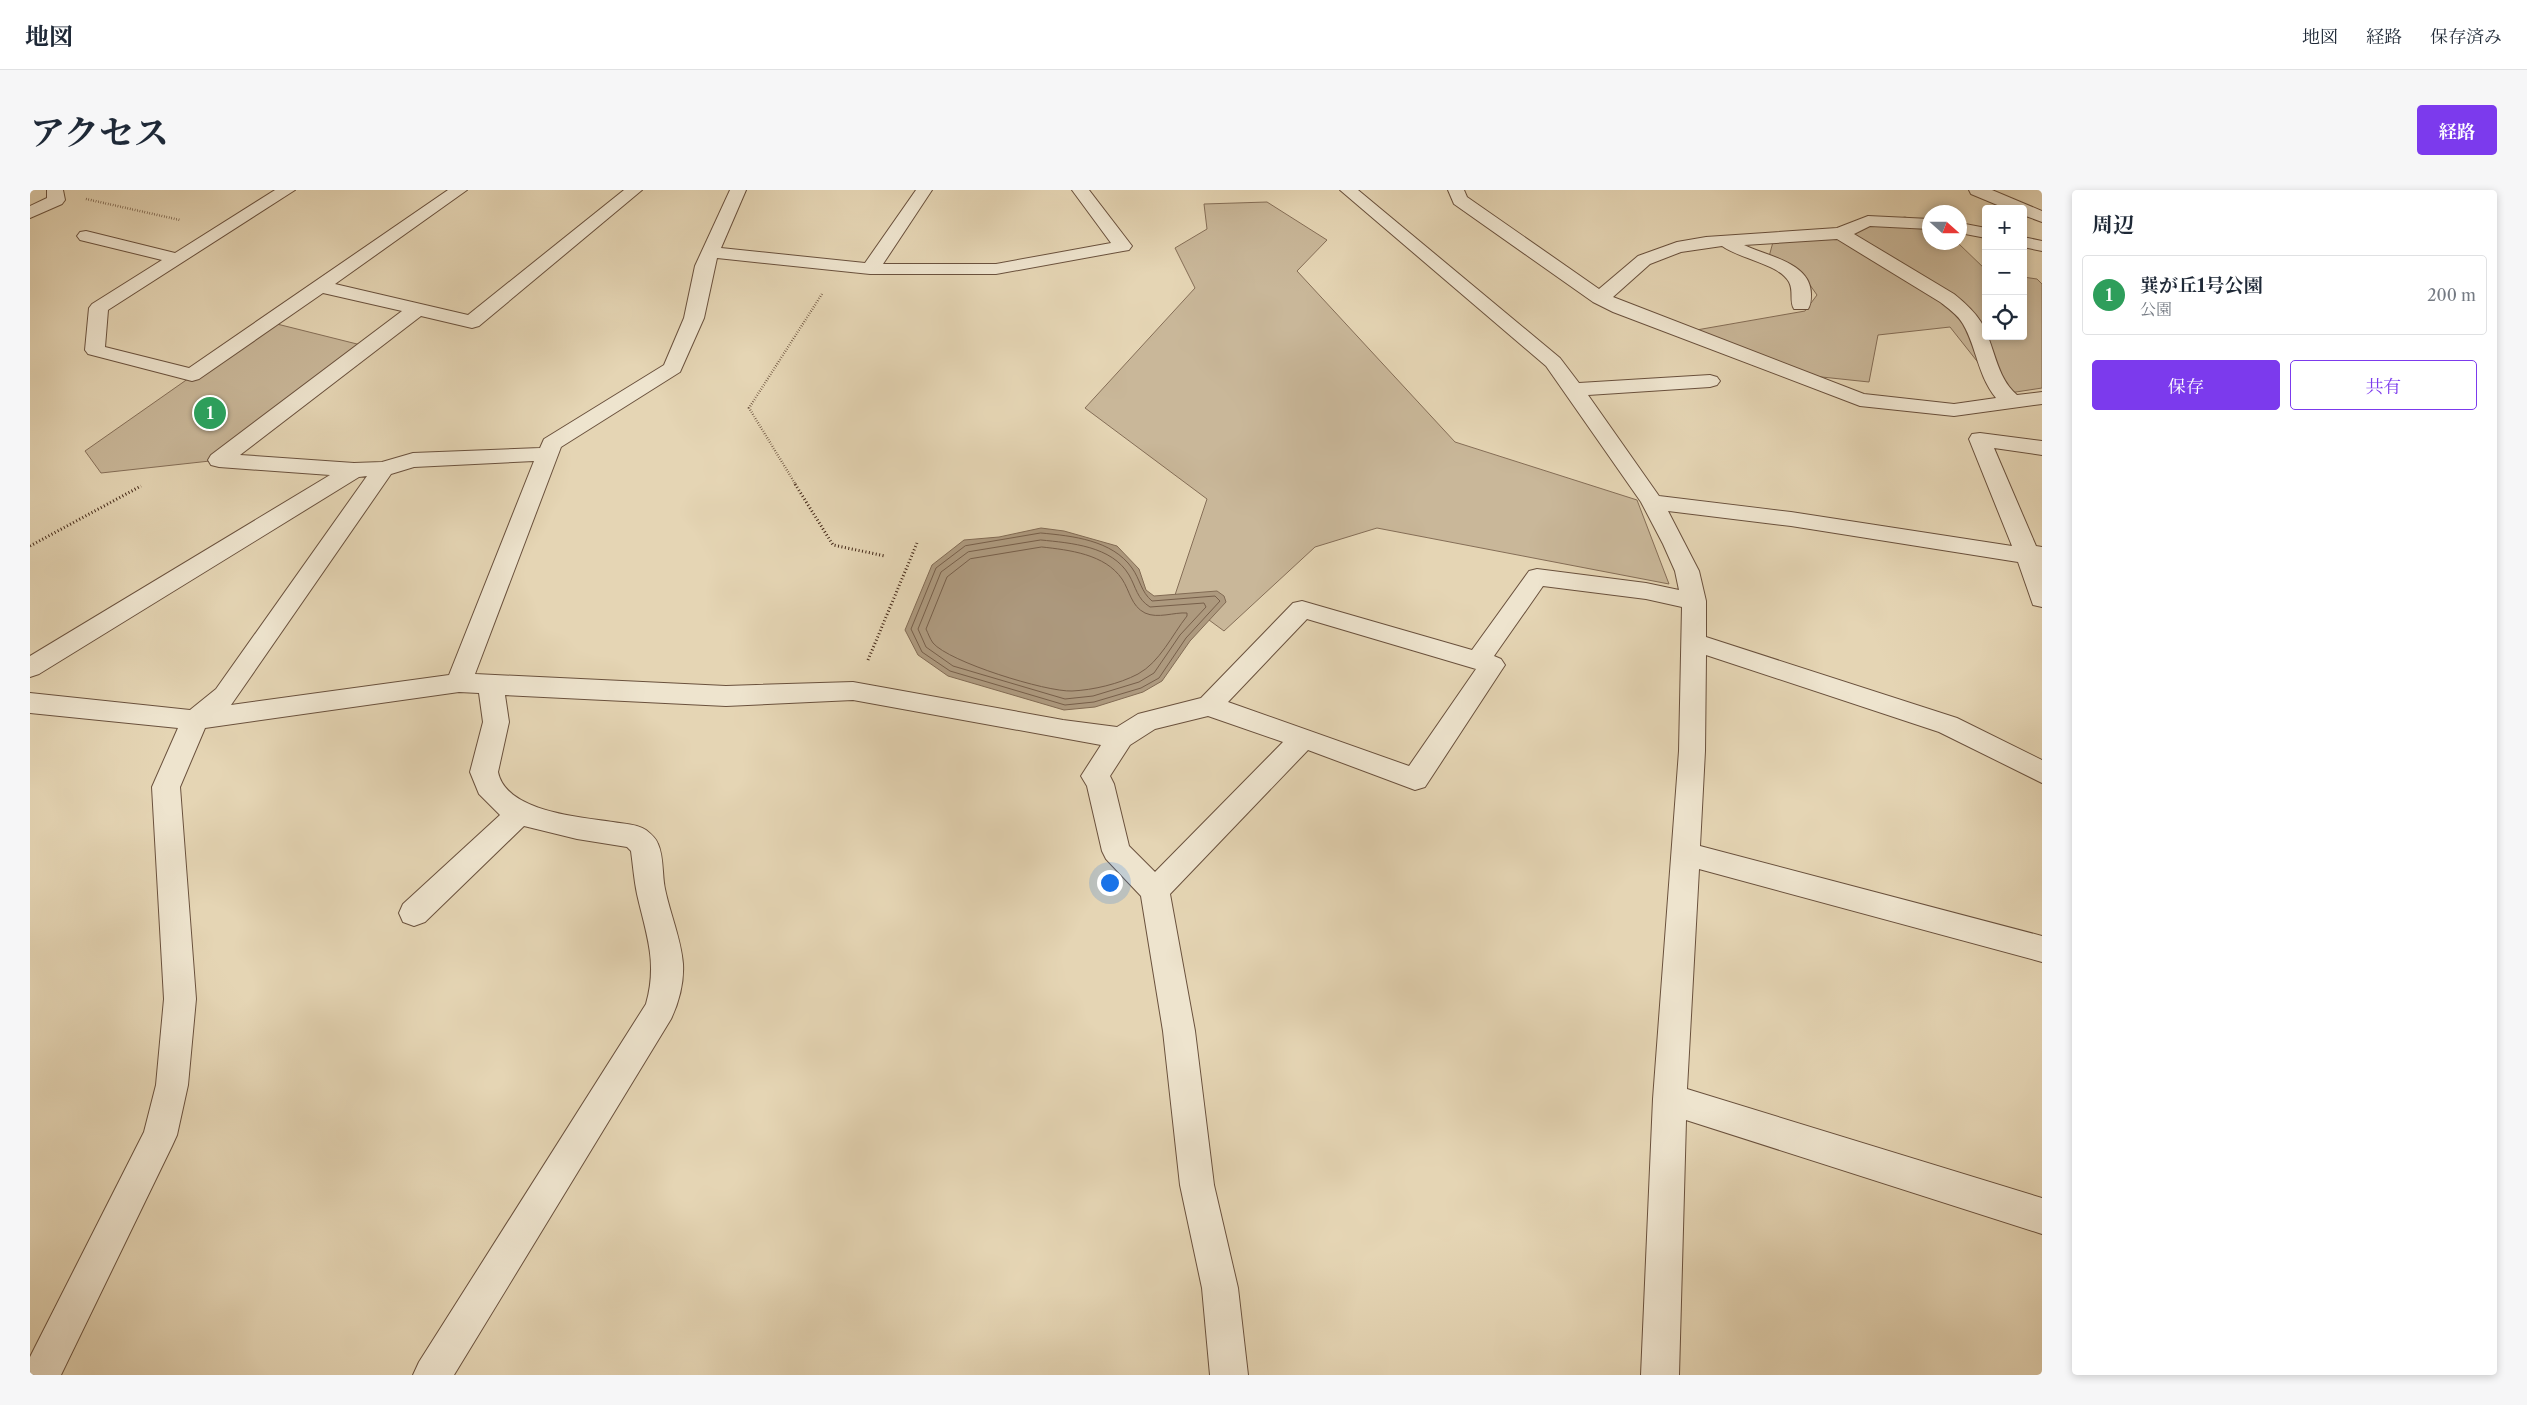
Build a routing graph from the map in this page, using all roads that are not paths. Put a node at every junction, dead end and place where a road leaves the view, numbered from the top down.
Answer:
1 (287, 190) edge
2 (459, 190) edge
3 (634, 190) edge
4 (738, 190) edge
5 (924, 190) edge
6 (1080, 190) edge
7 (1348, 190) edge
8 (1456, 190) edge
9 (1992, 192) edge
10 (56, 195) edge
11 (30, 213) edge
12 (2042, 217) edge
13 (1922, 224) edge
14 (1967, 229) edge
15 (1982, 232) edge
16 (1840, 233) junction
17 (86, 236) dead end
18 (1726, 241) junction
19 (113, 243) junction
20 (2027, 243) edge
21 (2042, 246) edge
22 (710, 252) junction
23 (92, 255) dead end
24 (178, 259) junction
25 (870, 269) junction
26 (322, 286) junction
27 (1600, 298) junction
28 (1801, 305) dead end
29 (419, 308) junction
30 (1710, 382) dead end
31 (1573, 390) junction
32 (2042, 398) edge
33 (2012, 402) junction
34 (2042, 448) edge
35 (550, 454) junction
36 (383, 469) junction
37 (354, 470) junction
38 (1652, 502) junction
39 (2032, 554) edge
40 (2042, 599) edge
41 (1694, 601) junction
42 (1694, 642) junction
43 (1478, 660) junction
44 (30, 668) edge
45 (459, 683) junction
46 (490, 684) junction
47 (30, 703) edge
48 (1209, 706) junction
49 (195, 720) junction
50 (1121, 738) junction
51 (1303, 738) junction
52 (2042, 772) edge
53 (519, 814) junction
54 (1685, 854) junction
55 (1154, 891) junction
56 (414, 913) dead end
57 (2042, 948) edge
58 (1670, 1099) junction
59 (2042, 1216) edge
60 (41, 1375) edge
61 (432, 1375) edge
62 (1229, 1375) edge
63 (1660, 1375) edge

1 - 24 street
2 - 26 street
3 - 29 street
4 - 22 street
5 - 25 street
6 - 25 street
7 - 31 street
8 - 27 street
9 - 12 street
10 - 11 street
13 - 16 street
14 - 15 street
16 - 18 street
16 - 33 street
17 - 19 street
18 - 27 street
18 - 28 street
19 - 23 street
19 - 24 street
20 - 21 street
22 - 25 street
22 - 35 street
24 - 26 street
26 - 29 street
27 - 33 street
29 - 37 street
30 - 31 street
31 - 38 street
32 - 33 street
34 - 39 street
35 - 36 street
35 - 45 street
36 - 37 street
36 - 49 street
37 - 44 street
38 - 39 street
38 - 41 street
39 - 40 street
41 - 42 street
41 - 43 street
42 - 52 street
42 - 54 street
43 - 48 street
43 - 51 street
45 - 46 street
45 - 49 street
46 - 50 street
46 - 53 street
47 - 49 street
48 - 50 street
48 - 51 street
49 - 60 street
50 - 55 street
51 - 55 street
53 - 56 street
53 - 61 street
54 - 57 street
54 - 58 street
55 - 62 street
58 - 59 street
58 - 63 street

